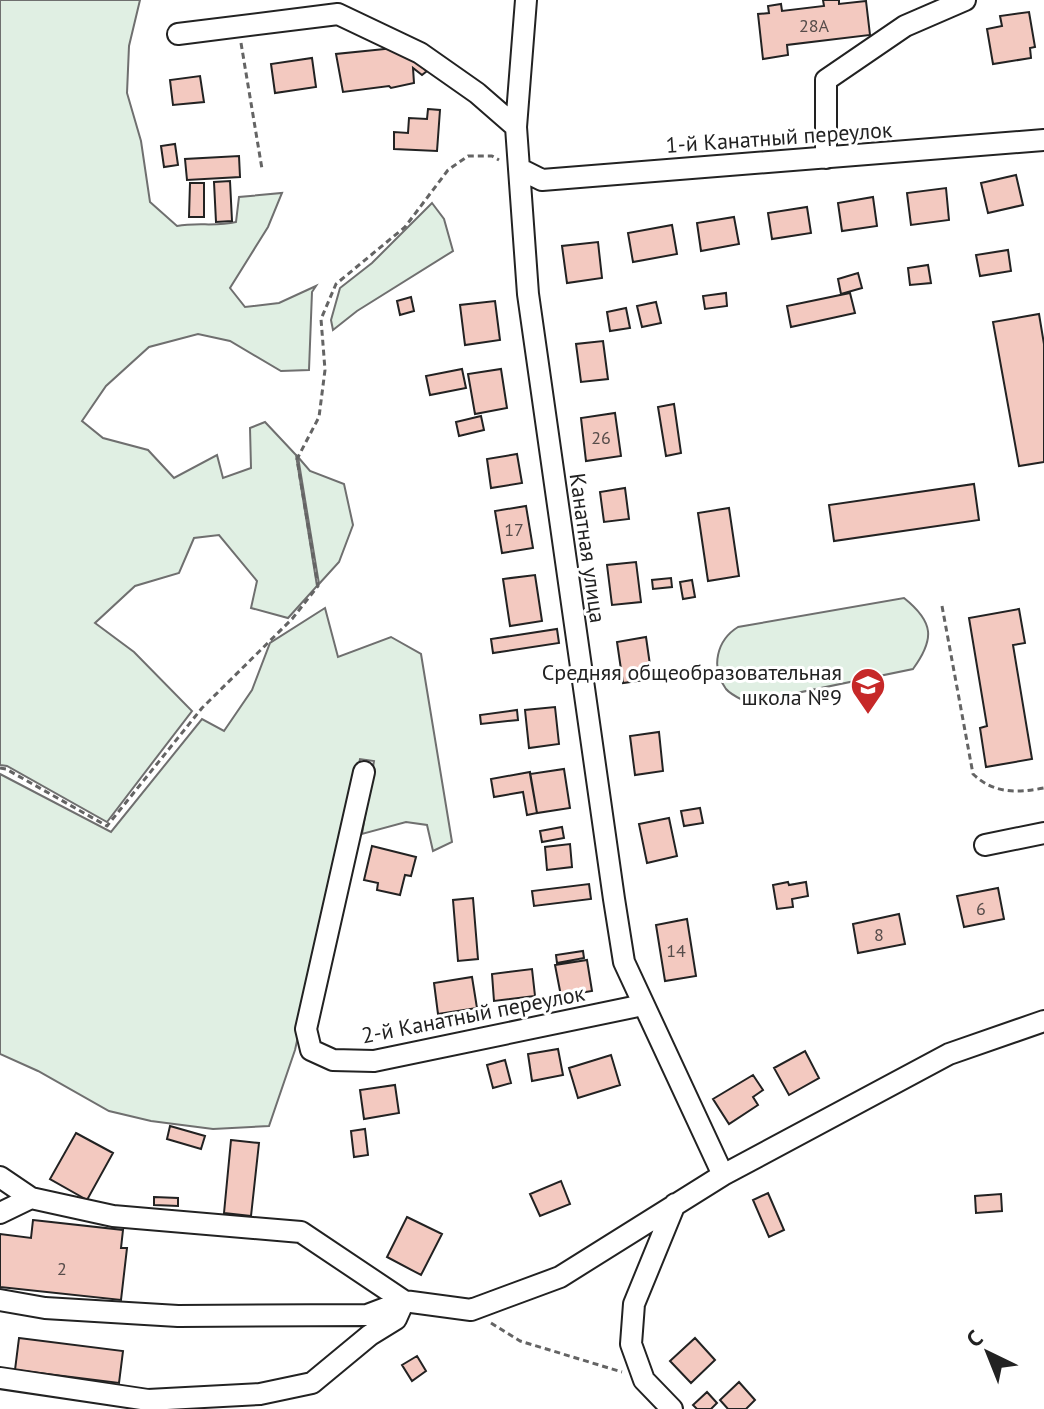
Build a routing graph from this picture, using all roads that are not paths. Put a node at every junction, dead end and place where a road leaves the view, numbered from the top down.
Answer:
1 (526, 0) edge
2 (965, 0) edge
3 (178, 34) dead end
4 (516, 127) junction
5 (1044, 140) edge
6 (826, 158) junction
7 (520, 169) junction
8 (364, 772) dead end
9 (1044, 833) edge
10 (985, 845) dead end
11 (643, 1005) junction
12 (1044, 1021) edge
13 (723, 1175) junction
14 (0, 1177) edge
15 (31, 1198) junction
16 (675, 1204) junction
17 (0, 1213) edge
18 (0, 1300) edge
19 (404, 1301) junction
20 (0, 1378) edge
21 (672, 1409) edge

1 - 4 street, Канатная улица
2 - 6 street
3 - 4 street
4 - 7 street, Канатная улица
5 - 6 street, 1-й Канатный переулок
6 - 7 street, 1-й Канатный переулок
7 - 11 street, Канатная улица
8 - 11 street, 2-й Канатный переулок
9 - 10 street
11 - 13 street, Канатная улица
12 - 13 street
13 - 16 street
14 - 15 street
15 - 17 street
15 - 19 street
16 - 19 street
16 - 21 street
18 - 19 street
19 - 20 street

